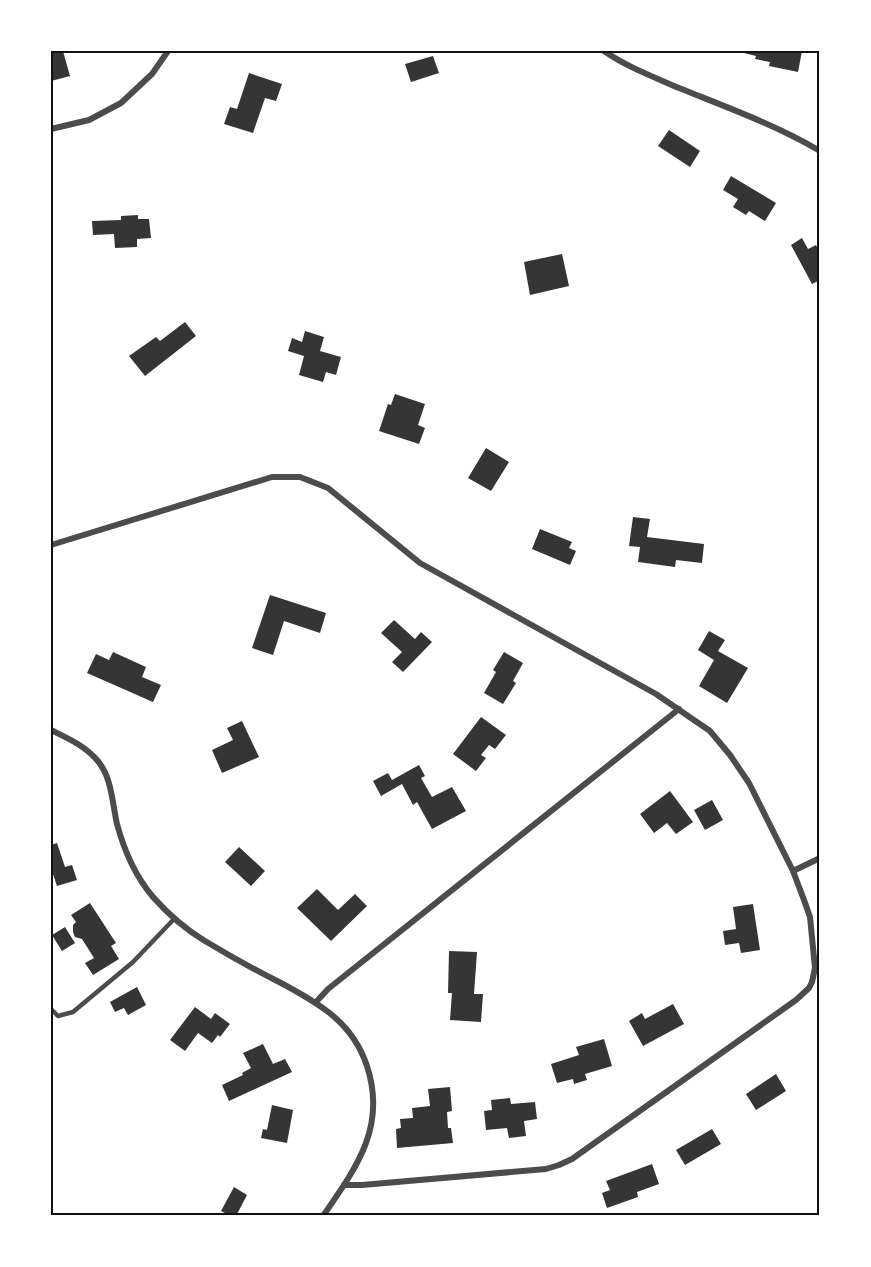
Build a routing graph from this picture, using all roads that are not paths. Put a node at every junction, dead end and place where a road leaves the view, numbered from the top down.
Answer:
1 (168, 51) edge
2 (604, 51) edge
3 (51, 129) edge
4 (820, 151) edge
5 (51, 545) edge
6 (679, 710) junction
7 (51, 730) edge
8 (820, 858) edge
9 (794, 871) junction
10 (174, 919) junction
11 (316, 1002) junction
12 (51, 1009) edge
13 (344, 1185) junction
14 (323, 1216) edge

1 - 3 street
2 - 4 street
5 - 6 street
6 - 9 street
6 - 11 street
7 - 10 street
8 - 9 street
9 - 13 street
10 - 11 street
10 - 12 lane
11 - 13 street
13 - 14 street

